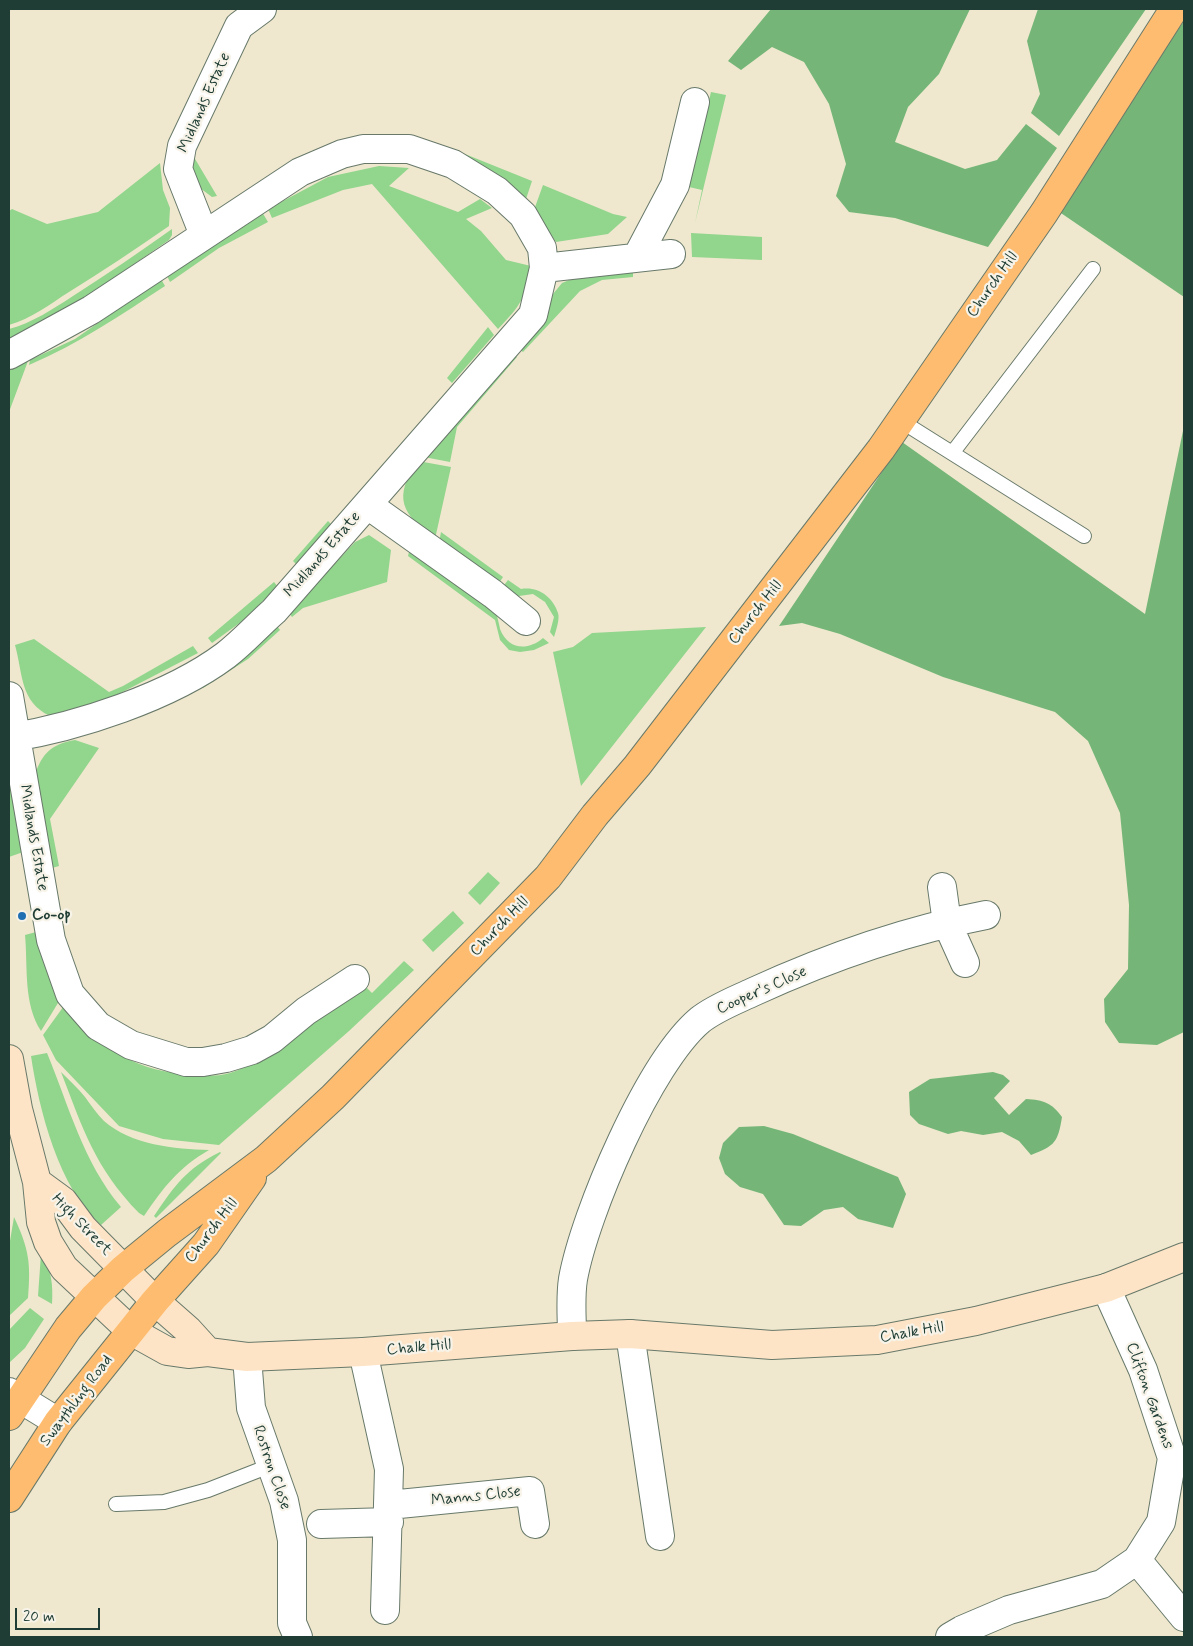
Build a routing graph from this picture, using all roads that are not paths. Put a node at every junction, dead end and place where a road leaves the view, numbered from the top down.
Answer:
1 (262, 9) edge
2 (1174, 9) edge
3 (695, 102) dead end
4 (204, 235) junction
5 (671, 254) dead end
6 (637, 257) junction
7 (544, 268) junction
8 (1093, 269) dead end
9 (9, 355) edge
10 (901, 421) junction
11 (953, 452) junction
12 (368, 505) junction
13 (1084, 536) dead end
14 (526, 621) dead end
15 (9, 696) edge
16 (12, 738) edge
17 (942, 886) dead end
18 (986, 915) dead end
19 (947, 923) junction
20 (965, 963) dead end
21 (356, 979) dead end
22 (9, 1059) edge
23 (13, 1110) edge
24 (266, 1159) junction
25 (37, 1182) junction
26 (1184, 1257) edge
27 (123, 1269) junction
28 (1106, 1288) junction
29 (94, 1297) junction
30 (155, 1301) junction
31 (130, 1331) junction
32 (630, 1334) junction
33 (572, 1336) junction
34 (208, 1352) junction
35 (363, 1352) junction
36 (247, 1357) junction
37 (12, 1402) edge
38 (58, 1422) junction
39 (272, 1465) junction
40 (9, 1498) edge
41 (116, 1504) dead end
42 (389, 1514) junction
43 (321, 1524) dead end
44 (535, 1524) dead end
45 (660, 1536) dead end
46 (1137, 1560) junction
47 (385, 1610) dead end
48 (1184, 1616) edge
49 (298, 1637) edge
50 (950, 1637) edge

1 - 4 street, Midlands Estate
2 - 10 main road, Church Hill
3 - 6 street
4 - 7 street, Midlands Estate
4 - 9 street, Midlands Estate
5 - 6 street
6 - 7 street
7 - 12 street, Midlands Estate
8 - 11 lane
10 - 11 lane
10 - 24 main road, Church Hill
11 - 13 lane
12 - 14 street, Midlands Estate
12 - 16 street, Midlands Estate
15 - 16 street, Midlands Estate
16 - 21 street, Midlands Estate
17 - 19 street
18 - 19 street, Cooper's Close
19 - 20 street
19 - 33 street, Cooper's Close
22 - 23 street, High Street
23 - 25 street, High Street
24 - 27 main road, Church Hill
24 - 30 main road, Church Hill
25 - 27 street, High Street
25 - 29 street, High Street
26 - 28 street, Chalk Hill
27 - 29 main road, Church Hill
27 - 30 street, High Street
28 - 32 street, Chalk Hill
28 - 46 street, Clifton Gardens
29 - 31 street, High Street
29 - 37 main road
30 - 31 main road, Church Hill
30 - 34 street
31 - 34 street, Chalk Hill
31 - 38 main road, Swaythling Road
32 - 33 street, Chalk Hill
32 - 45 street
33 - 35 street, Chalk Hill
34 - 36 street, Chalk Hill
35 - 36 street, Chalk Hill
35 - 42 street
36 - 39 street, Rostron Close
37 - 38 street
38 - 40 main road, Swaythling Road
39 - 41 lane
39 - 49 street, Rostron Close
42 - 43 street
42 - 44 street, Manns Close
42 - 47 street
46 - 48 street
46 - 50 street, Clifton Gardens

